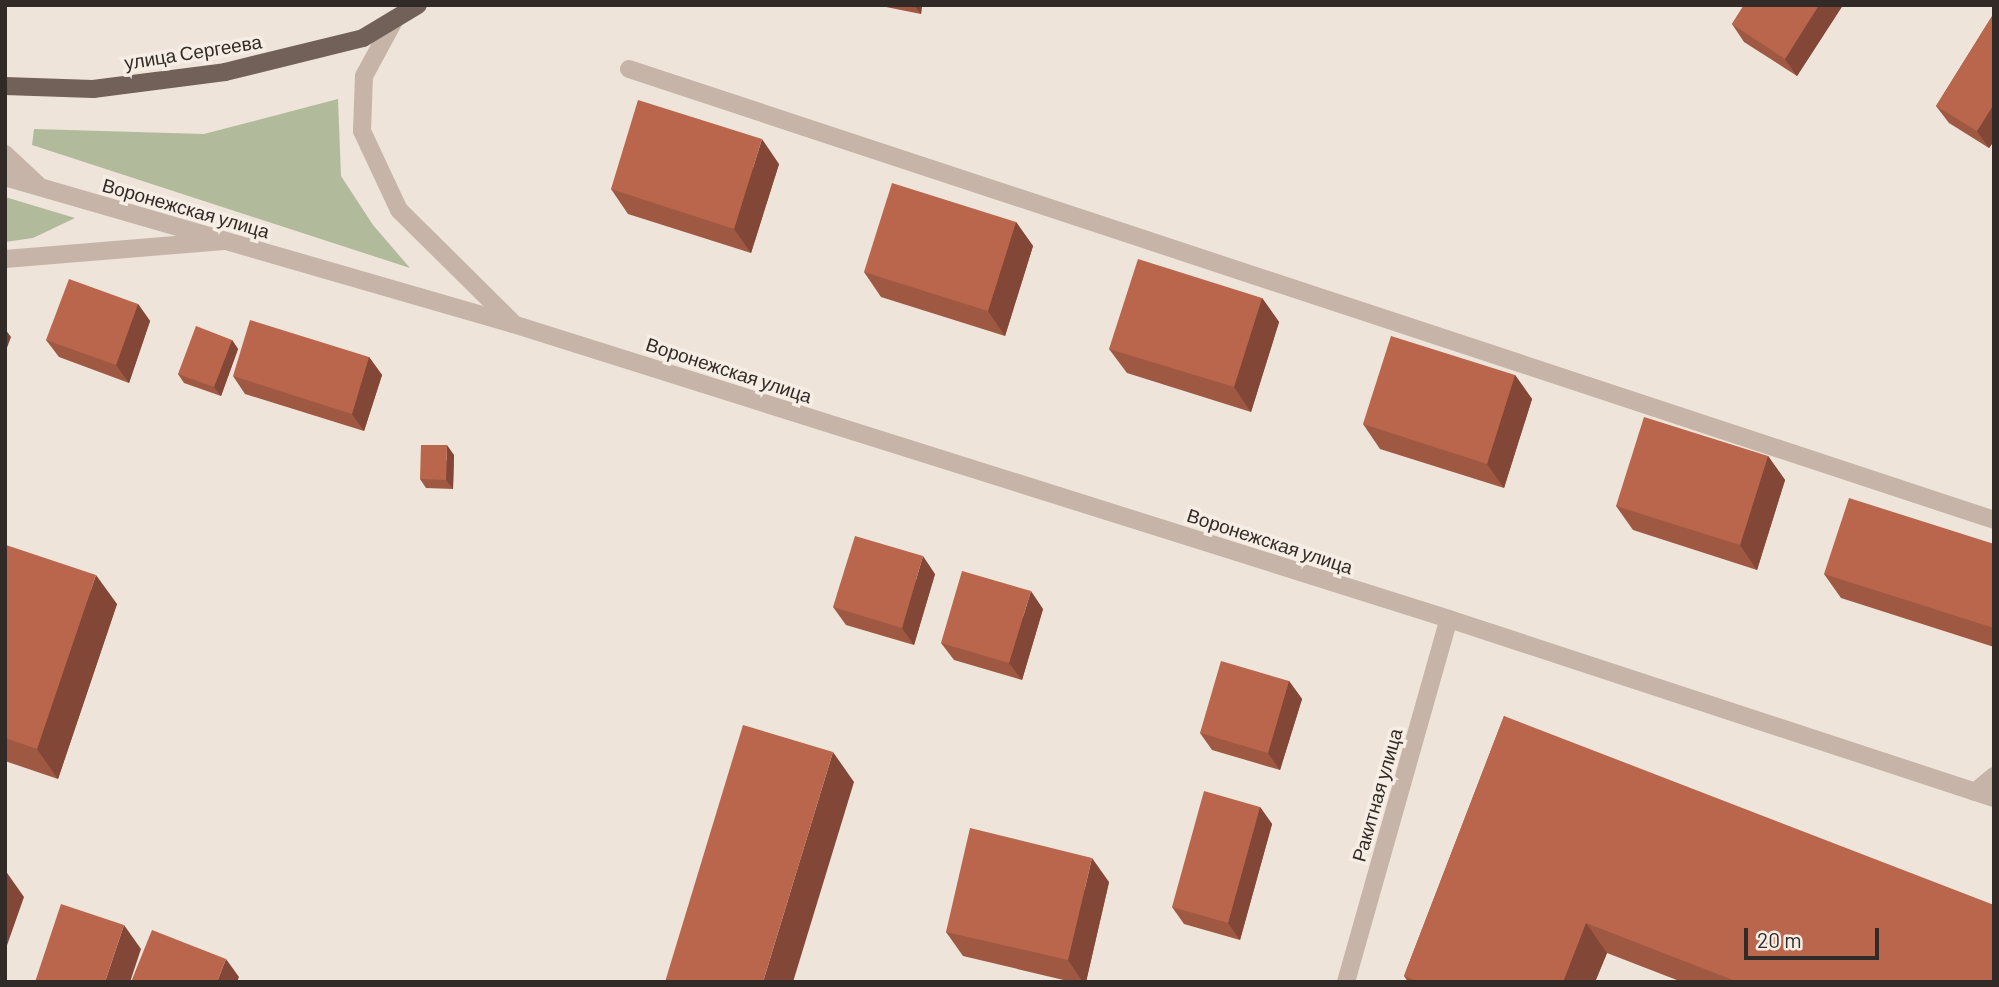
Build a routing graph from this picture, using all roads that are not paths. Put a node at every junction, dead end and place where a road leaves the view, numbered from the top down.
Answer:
1 (418, 5) edge
2 (395, 19) junction
3 (629, 69) dead end
4 (5, 86) edge
5 (5, 154) edge
6 (5, 177) edge
7 (40, 187) junction
8 (224, 241) junction
9 (5, 259) edge
10 (513, 324) junction
11 (1994, 520) edge
12 (1449, 619) junction
13 (1994, 776) edge
14 (1975, 792) junction
15 (1994, 798) edge
16 (1346, 982) edge

1 - 2 main road, улица Сергеева
2 - 4 main road, улица Сергеева
2 - 10 street
3 - 11 street
5 - 7 street, Воронежская улица
6 - 7 street
7 - 8 street, Воронежская улица
8 - 9 street
8 - 10 street, Воронежская улица
10 - 12 street, Воронежская улица
12 - 14 street, Воронежская улица
12 - 16 street, Ракитная улица
13 - 14 street
14 - 15 street, Воронежская улица

